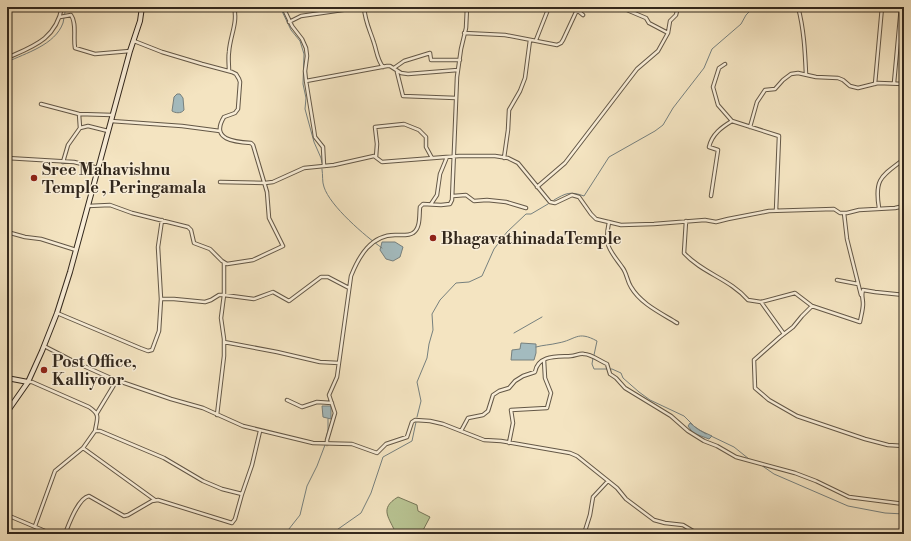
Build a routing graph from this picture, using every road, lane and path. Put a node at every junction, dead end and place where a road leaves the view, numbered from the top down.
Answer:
1 (62, 7) edge
2 (142, 7) edge
3 (234, 7) edge
4 (283, 7) edge
5 (364, 7) edge
6 (467, 7) edge
7 (549, 7) edge
8 (579, 7) edge
9 (620, 7) edge
10 (678, 7) edge
11 (798, 7) edge
12 (882, 7) edge
13 (902, 7) edge
14 (576, 10) junction
15 (583, 15) dead end
16 (61, 17) junction
17 (289, 22) junction
18 (464, 33) junction
19 (668, 33) junction
20 (530, 40) junction
21 (536, 40) junction
22 (133, 41) junction
23 (130, 51) junction
24 (7, 58) edge
25 (460, 60) junction
26 (725, 64) dead end
27 (383, 67) junction
28 (394, 68) junction
29 (458, 70) junction
30 (229, 71) junction
31 (397, 71) junction
32 (806, 74) junction
33 (306, 81) junction
34 (894, 83) junction
35 (875, 84) junction
36 (904, 84) edge
37 (456, 98) junction
38 (41, 104) dead end
39 (79, 114) junction
40 (112, 115) junction
41 (110, 121) junction
42 (732, 121) junction
43 (750, 127) junction
44 (80, 128) junction
45 (108, 131) junction
46 (220, 131) junction
47 (455, 156) junction
48 (376, 157) junction
49 (447, 157) junction
50 (7, 158) edge
51 (432, 158) junction
52 (504, 158) junction
53 (904, 159) edge
54 (63, 162) junction
55 (324, 166) junction
56 (98, 168) junction
57 (220, 182) dead end
58 (265, 183) junction
59 (537, 187) junction
60 (453, 196) junction
61 (711, 196) dead end
62 (432, 203) junction
63 (88, 206) junction
64 (904, 206) edge
65 (526, 208) dead end
66 (879, 208) junction
67 (776, 211) junction
68 (844, 213) junction
69 (162, 220) junction
70 (609, 222) junction
71 (686, 222) junction
72 (7, 232) edge
73 (76, 250) junction
74 (224, 263) junction
75 (837, 280) dead end
76 (858, 284) junction
77 (349, 288) junction
78 (224, 295) junction
79 (861, 295) junction
80 (904, 295) edge
81 (161, 299) junction
82 (762, 302) junction
83 (812, 306) junction
84 (57, 313) junction
85 (677, 323) dead end
86 (784, 334) junction
87 (224, 342) junction
88 (44, 346) junction
89 (544, 360) junction
90 (339, 363) junction
91 (7, 378) edge
92 (117, 380) junction
93 (28, 382) junction
94 (287, 400) dead end
95 (332, 403) junction
96 (7, 412) edge
97 (97, 413) junction
98 (218, 415) junction
99 (95, 431) junction
100 (260, 431) junction
101 (461, 431) junction
102 (509, 443) junction
103 (328, 444) junction
104 (904, 446) edge
105 (82, 448) junction
106 (608, 481) junction
107 (242, 494) junction
108 (155, 500) junction
109 (904, 504) edge
110 (7, 515) edge
111 (35, 526) junction
112 (52, 534) edge
113 (66, 534) edge
114 (584, 534) edge
115 (698, 534) edge

1 - 16 street
2 - 22 main road
3 - 30 street
4 - 17 street
5 - 17 street
5 - 27 street
6 - 18 street
7 - 21 street
8 - 14 street
9 - 19 street
10 - 19 street
11 - 32 street
12 - 35 street
13 - 34 street
14 - 15 street
14 - 21 street
16 - 23 street
16 - 24 street
17 - 33 street
18 - 20 street
18 - 25 street
19 - 59 street
20 - 21 street
20 - 52 street
22 - 23 main road
22 - 30 street
23 - 40 main road
25 - 28 street
25 - 29 street
26 - 42 street
27 - 28 street
27 - 33 street
28 - 31 street
29 - 31 street
29 - 37 street
30 - 46 street
31 - 37 street
32 - 35 street
32 - 43 street
33 - 55 street
34 - 35 street
34 - 36 street
37 - 47 street
38 - 39 street
39 - 40 street
39 - 44 street
40 - 41 main road
41 - 45 main road
41 - 46 street
42 - 43 street
42 - 61 street
43 - 67 street
44 - 45 street
44 - 54 street
45 - 56 main road
46 - 58 street
47 - 49 street
47 - 52 street
47 - 60 street
48 - 51 street
48 - 51 street
48 - 55 street
49 - 51 street
49 - 62 street
50 - 54 street
52 - 59 street
53 - 66 street
54 - 56 street
55 - 58 street
56 - 63 main road
57 - 58 street
58 - 74 street
59 - 70 street
60 - 62 street
60 - 65 street
62 - 77 street
63 - 69 street
63 - 73 main road
64 - 66 street
66 - 68 street
67 - 68 street
67 - 71 street
68 - 76 street
69 - 74 street
69 - 81 street
70 - 71 street
70 - 85 street
71 - 82 street
72 - 73 street
73 - 84 main road
74 - 78 street
75 - 76 street
76 - 79 street
77 - 78 street
77 - 90 street
78 - 81 street
78 - 87 street
79 - 80 street
79 - 83 street
81 - 84 street
82 - 83 street
82 - 86 street
83 - 86 street
84 - 88 main road
86 - 104 street
87 - 90 street
87 - 98 street
88 - 92 street
88 - 93 main road
89 - 101 street
89 - 102 street
89 - 109 street
90 - 95 street
91 - 93 main road
92 - 97 street
92 - 98 street
93 - 96 main road
93 - 97 street
94 - 95 street
95 - 103 street
97 - 99 street
98 - 100 street
99 - 105 street
99 - 107 street
100 - 103 street
100 - 107 street
101 - 102 street
101 - 103 street
102 - 106 street
105 - 108 street
105 - 111 street
106 - 114 street
106 - 115 street
107 - 108 street
108 - 113 street
110 - 111 street
111 - 112 street

